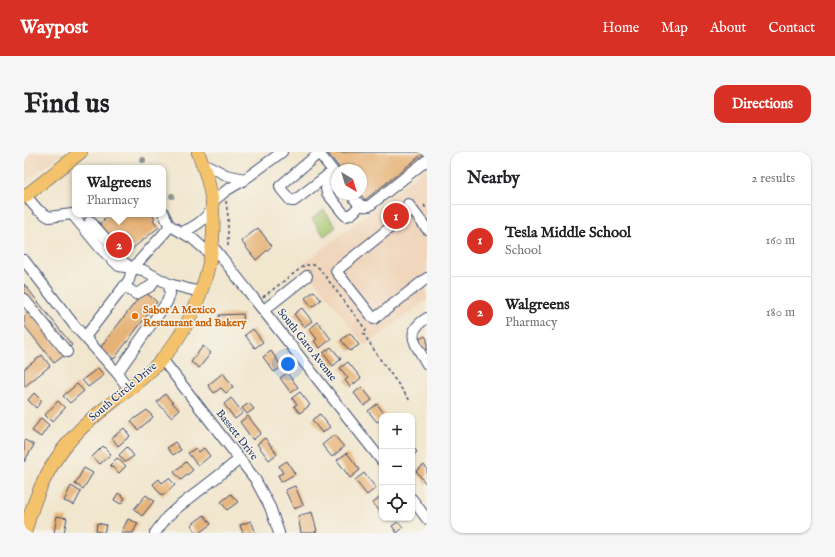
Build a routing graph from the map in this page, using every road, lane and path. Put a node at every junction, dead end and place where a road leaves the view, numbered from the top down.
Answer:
1 (81, 152) edge
2 (282, 152) edge
3 (319, 153) edge
4 (200, 158) edge
5 (427, 160) edge
6 (331, 169) edge
7 (245, 178) junction
8 (331, 179) edge
9 (331, 182) edge
10 (25, 196) edge
11 (331, 198) edge
12 (226, 199) dead end
13 (333, 200) edge
14 (356, 200) edge
15 (360, 205) junction
16 (424, 205) dead end
17 (212, 206) junction
18 (427, 210) edge
19 (72, 214) edge
20 (74, 217) edge
21 (166, 217) edge
22 (90, 222) dead end
23 (169, 224) junction
24 (427, 229) edge
25 (181, 232) junction
26 (228, 246) dead end
27 (211, 249) junction
28 (24, 260) edge
29 (132, 269) junction
30 (307, 276) dead end
31 (324, 276) dead end
32 (156, 277) junction
33 (427, 278) edge
34 (169, 284) junction
35 (124, 286) junction
36 (200, 292) junction
37 (24, 298) edge
38 (264, 310) junction
39 (427, 318) edge
40 (85, 337) junction
41 (67, 352) dead end
42 (162, 359) junction
43 (427, 364) edge
44 (117, 373) junction
45 (129, 389) junction
46 (411, 402) dead end
47 (379, 457) edge
48 (240, 459) junction
49 (415, 503) edge
50 (427, 519) edge
51 (25, 533) edge
52 (155, 533) edge
53 (280, 533) edge

1 - 10 main road
2 - 7 street
3 - 6 street
3 - 8 street
4 - 7 street
4 - 17 main road, South Circle Drive
5 - 15 street
7 - 17 street
9 - 11 street
10 - 19 street
12 - 26 path
13 - 15 street
14 - 15 street
16 - 18 path
17 - 25 street
17 - 27 main road, South Circle Drive
20 - 29 street
21 - 23 street
22 - 29 street
23 - 25 street, South Garo Avenue
23 - 29 street
24 - 33 street
25 - 27 street, South Garo Avenue
27 - 36 main road, South Circle Drive
27 - 38 street, South Garo Avenue
28 - 40 street
29 - 32 street
29 - 35 street
30 - 38 street
31 - 46 path
32 - 34 street
32 - 35 street
34 - 36 street
34 - 44 street
35 - 40 street
36 - 42 main road, South Circle Drive
37 - 41 street
38 - 47 street, South Garo Avenue
39 - 43 street
40 - 44 street
42 - 45 main road, South Circle Drive
42 - 48 street, Bassett Drive
44 - 45 street
45 - 51 main road, South Circle Drive
48 - 52 street
48 - 53 street, Bassett Drive
49 - 50 street

